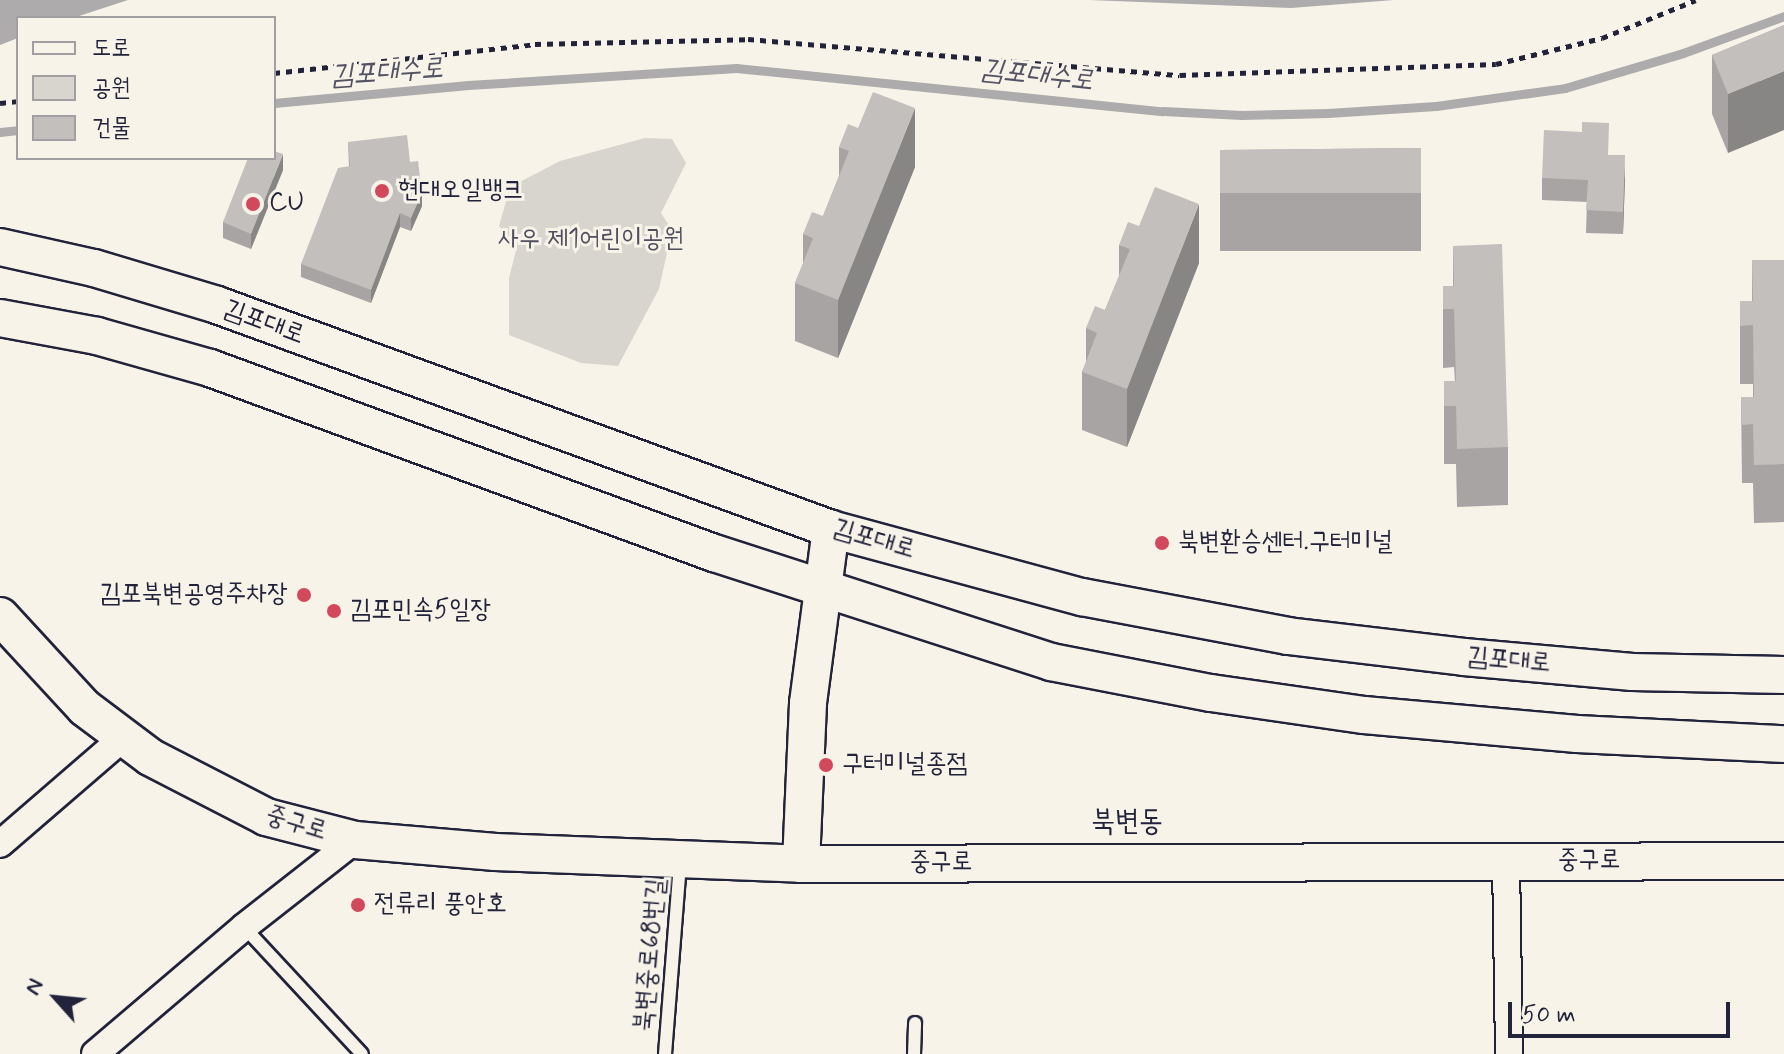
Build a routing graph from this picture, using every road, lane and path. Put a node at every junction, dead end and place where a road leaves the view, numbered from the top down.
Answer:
1 (1696, 0) edge
2 (276, 73) edge
3 (0, 247) edge
4 (0, 318) edge
5 (831, 529) junction
6 (823, 591) junction
7 (0, 616) edge
8 (1784, 675) edge
9 (123, 738) junction
10 (1784, 744) edge
11 (355, 840) junction
12 (0, 844) edge
13 (681, 859) junction
14 (1506, 861) junction
15 (1784, 861) edge
16 (801, 864) junction
17 (244, 927) junction
18 (915, 1023) dead end
19 (95, 1054) edge
20 (362, 1054) edge
21 (665, 1054) edge
22 (914, 1054) edge
23 (1509, 1054) edge

1 - 2 path
3 - 5 main road, 김포대로
4 - 6 main road
5 - 6 main road
5 - 8 main road, 김포대로
6 - 10 main road
6 - 16 main road
7 - 9 main road, 중구로
9 - 11 main road, 중구로
9 - 12 street
11 - 13 main road, 중구로
11 - 17 street
13 - 16 main road, 중구로
13 - 21 lane, 북변중로68번길
14 - 15 main road, 중구로
14 - 16 main road, 중구로
14 - 23 street
17 - 19 street
17 - 20 lane
18 - 22 lane

